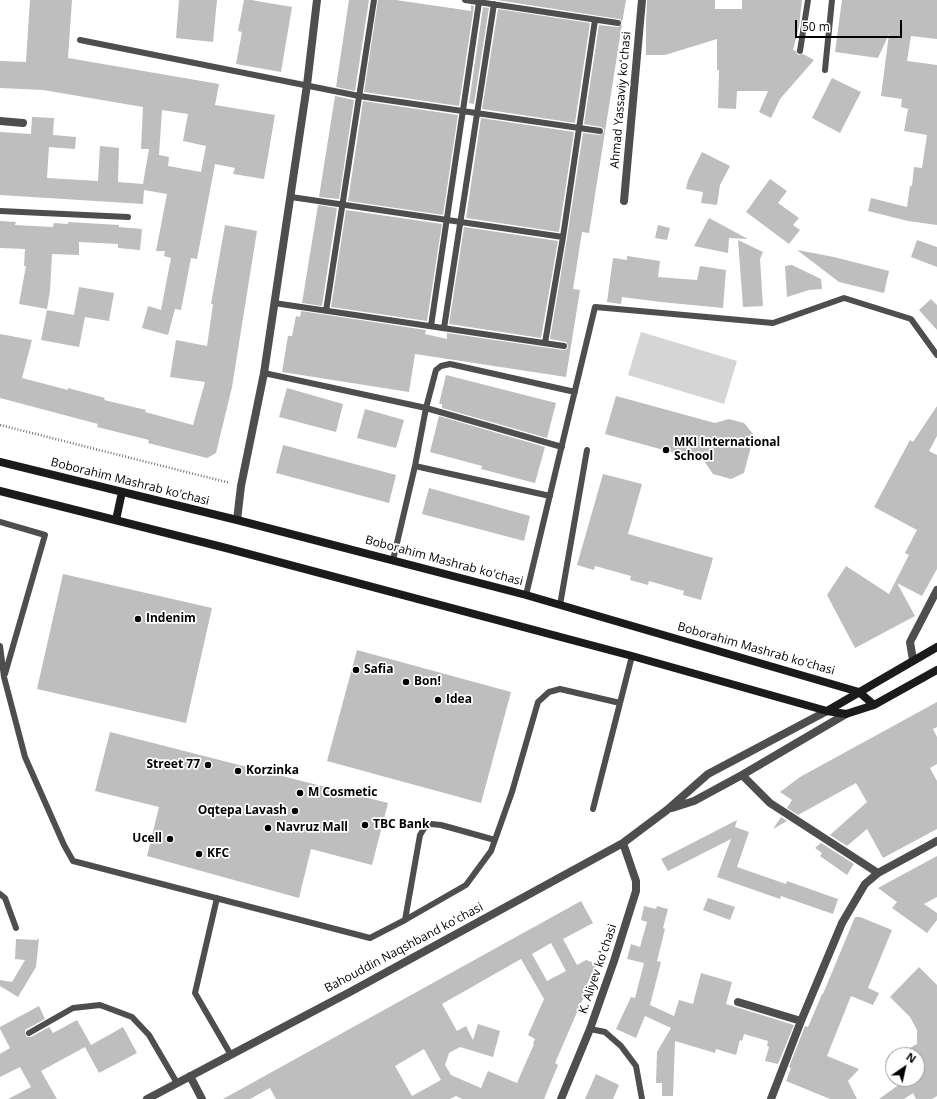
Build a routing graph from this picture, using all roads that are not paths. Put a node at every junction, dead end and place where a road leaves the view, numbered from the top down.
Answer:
1 (317, 0) edge
2 (374, 0) edge
3 (465, 0) edge
4 (642, 0) edge
5 (808, 0) edge
6 (832, 0) edge
7 (479, 2) junction
8 (494, 4) junction
9 (595, 20) junction
10 (618, 23) dead end
11 (80, 40) dead end
12 (800, 51) dead end
13 (825, 70) dead end
14 (307, 85) junction
15 (360, 96) junction
16 (463, 111) junction
17 (477, 114) junction
18 (0, 121) edge
19 (23, 123) dead end
20 (580, 128) junction
21 (600, 131) dead end
22 (291, 197) junction
23 (624, 201) dead end
24 (343, 204) junction
25 (0, 211) edge
26 (128, 217) dead end
27 (447, 220) junction
28 (460, 222) junction
29 (563, 237) junction
30 (274, 303) junction
31 (326, 311) junction
32 (431, 326) junction
33 (444, 328) junction
34 (545, 343) junction
35 (564, 346) dead end
36 (937, 355) edge
37 (264, 372) junction
38 (575, 392) junction
39 (426, 408) junction
40 (562, 447) junction
41 (587, 450) dead end
42 (0, 462) edge
43 (415, 466) junction
44 (0, 490) edge
45 (122, 492) junction
46 (550, 496) junction
47 (116, 520) junction
48 (237, 520) junction
49 (0, 522) edge
50 (393, 560) junction
51 (937, 590) edge
52 (526, 595) junction
53 (560, 605) junction
54 (0, 646) edge
55 (937, 647) edge
56 (632, 656) junction
57 (912, 660) junction
58 (937, 670) edge
59 (4, 678) junction
60 (859, 692) junction
61 (620, 702) junction
62 (874, 705) junction
63 (827, 710) junction
64 (846, 714) junction
65 (742, 775) junction
66 (593, 809) dead end
67 (667, 810) junction
68 (495, 840) junction
69 (937, 841) edge
70 (623, 843) junction
71 (878, 873) junction
72 (0, 894) edge
73 (217, 898) junction
74 (405, 920) junction
75 (16, 928) dead end
76 (738, 1002) dead end
77 (801, 1020) junction
78 (590, 1029) junction
79 (29, 1033) dead end
80 (230, 1055) junction
81 (190, 1076) junction
82 (177, 1083) junction
83 (147, 1099) edge
84 (202, 1099) edge
85 (561, 1099) edge
86 (642, 1099) edge
87 (771, 1099) edge

1 - 14 street
2 - 15 lane
3 - 7 lane
4 - 23 street, Ahmad Yassaviy koʻchasi
5 - 12 lane
6 - 13 lane
7 - 8 lane
7 - 16 lane
8 - 9 lane
8 - 17 lane
9 - 10 lane
9 - 20 lane
11 - 14 lane
14 - 15 lane
14 - 22 street
15 - 16 lane
15 - 24 lane
16 - 17 lane
16 - 27 lane
17 - 20 lane
17 - 28 lane
18 - 19 street
20 - 21 lane
20 - 29 lane
22 - 24 lane
22 - 30 street
24 - 27 lane
24 - 31 lane
25 - 26 lane
27 - 28 lane
27 - 32 lane
28 - 29 lane
28 - 33 lane
29 - 34 lane
30 - 31 lane
30 - 37 street
31 - 32 lane
32 - 33 lane
33 - 34 lane
34 - 35 lane
36 - 38 lane
37 - 39 lane
37 - 48 street
38 - 39 lane
38 - 40 lane
39 - 40 lane
39 - 43 lane
40 - 46 lane
41 - 53 lane
42 - 45 main road, Boborahim Mashrab ko'chasi
43 - 46 lane
43 - 50 lane
44 - 47 main road
45 - 47 main road
45 - 48 main road, Boborahim Mashrab ko'chasi
46 - 52 lane
47 - 56 main road
48 - 50 main road, Boborahim Mashrab ko'chasi
49 - 59 lane
50 - 52 main road, Boborahim Mashrab ko'chasi
51 - 57 street
52 - 53 main road, Boborahim Mashrab ko'chasi
53 - 60 main road, Boborahim Mashrab ko'chasi
54 - 59 lane
55 - 57 main road
56 - 61 lane
56 - 63 main road
57 - 60 main road
58 - 62 main road
59 - 73 lane
60 - 62 main road, Boborahim Mashrab ko'chasi
60 - 63 main road
61 - 66 lane
61 - 68 lane
62 - 64 main road
63 - 64 main road
63 - 67 street
64 - 65 street
65 - 67 street
65 - 71 street
67 - 70 street, Bahouddin Naqshband koʻchasi
68 - 74 lane
68 - 74 lane
69 - 71 street
70 - 78 street, K. Aliyev koʻchasi
70 - 80 street, Bahouddin Naqshband koʻchasi
71 - 77 street
72 - 75 lane
73 - 74 lane
73 - 80 lane
76 - 77 street
77 - 87 street
78 - 85 street, K. Aliyev koʻchasi
78 - 86 lane
79 - 82 lane
80 - 81 street, Bahouddin Naqshband koʻchasi
81 - 82 street, Bahouddin Naqshband koʻchasi
81 - 84 street
82 - 83 street, Bahouddin Naqshband koʻchasi

